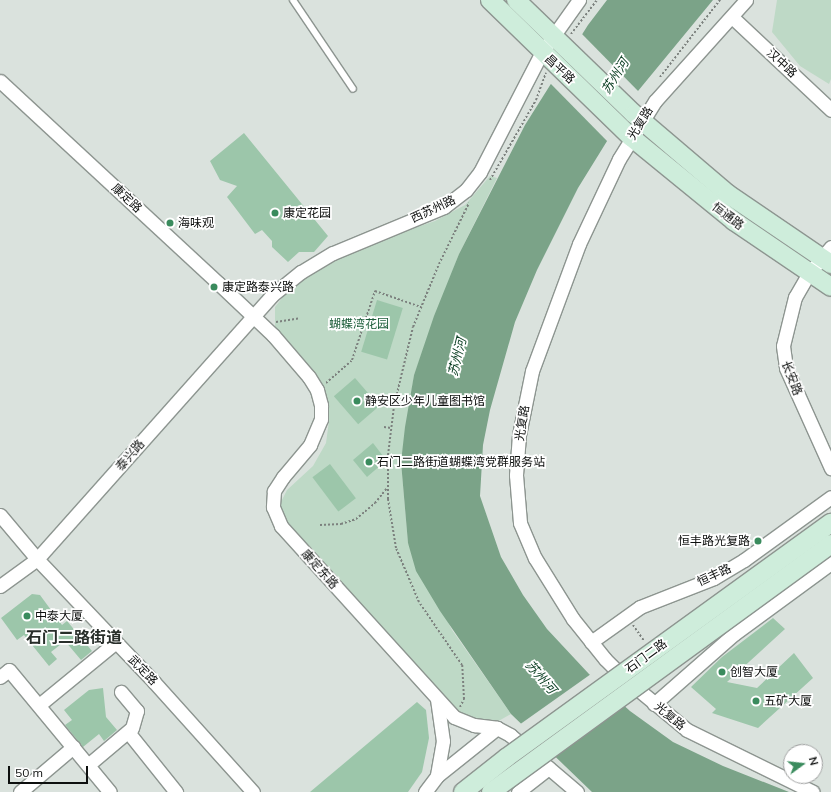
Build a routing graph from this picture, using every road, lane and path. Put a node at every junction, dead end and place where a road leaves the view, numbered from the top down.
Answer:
1 (293, 0) edge
2 (490, 0) edge
3 (516, 0) edge
4 (579, 0) edge
5 (597, 0) edge
6 (720, 0) edge
7 (746, 0) edge
8 (732, 17) junction
9 (557, 41) junction
10 (546, 56) junction
11 (0, 81) edge
12 (656, 82) dead end
13 (353, 89) dead end
14 (830, 105) edge
15 (638, 117) junction
16 (627, 134) junction
17 (482, 180) junction
18 (828, 256) edge
19 (810, 273) junction
20 (831, 287) edge
21 (421, 307) junction
22 (252, 316) junction
23 (300, 318) dead end
24 (275, 322) dead end
25 (317, 390) junction
26 (384, 427) dead end
27 (391, 428) junction
28 (831, 468) edge
29 (388, 487) junction
30 (831, 497) edge
31 (0, 515) edge
32 (831, 523) edge
33 (320, 525) dead end
34 (831, 544) edge
35 (37, 559) junction
36 (831, 563) edge
37 (0, 586) edge
38 (626, 616) junction
39 (116, 642) junction
40 (591, 642) junction
41 (652, 651) junction
42 (0, 677) edge
43 (121, 692) dead end
44 (437, 699) junction
45 (654, 704) junction
46 (39, 705) junction
47 (454, 717) junction
48 (496, 728) junction
49 (128, 732) junction
50 (73, 747) junction
51 (88, 765) junction
52 (549, 768) junction
53 (437, 776) junction
54 (20, 792) edge
55 (110, 792) edge
56 (176, 792) edge
57 (253, 792) edge
58 (425, 792) edge
59 (463, 792) edge
60 (491, 792) edge
61 (518, 792) edge
62 (577, 792) edge
63 (813, 792) edge

1 - 13 lane
2 - 10 main road, 昌平路
3 - 9 main road, 昌平路
4 - 9 street, 西苏州路
5 - 9 path
6 - 12 path
7 - 8 street, 光复路
8 - 14 street, 汉中路
8 - 15 street, 光复路
9 - 10 street, 西苏州路
9 - 15 main road, 昌平路
10 - 16 main road, 昌平路
10 - 17 street, 西苏州路
10 - 17 path
11 - 22 street, 康定路
15 - 16 street, 光复路
15 - 18 main road, 恒通路
16 - 19 main road, 恒通路
16 - 40 street, 光复路
17 - 21 path
17 - 22 street, 西苏州路
18 - 19 street, 长安路
19 - 20 main road, 恒通路
19 - 28 street, 长安路
21 - 25 path
21 - 27 path
22 - 25 street, 康定东路
22 - 35 street, 泰兴路
23 - 24 path
25 - 44 street, 康定东路
26 - 27 path
27 - 29 path
29 - 33 path
29 - 47 path
30 - 38 street, 恒丰路
31 - 35 street, 武定路
32 - 41 main road, 石门二路, bridge
34 - 60 main road, 石门二路, bridge
35 - 37 street, 泰兴路
35 - 39 street, 武定路
36 - 45 street
38 - 40 street, 恒丰路
38 - 41 path
39 - 46 street
39 - 57 street, 武定路
40 - 45 street, 光复路
41 - 59 main road, 石门二路, bridge
42 - 46 street
43 - 49 street
44 - 47 street, 康定东路
44 - 53 street
45 - 63 street, 光复路
46 - 50 street
47 - 48 street, 康定东路
48 - 52 street, 康定东路
48 - 53 street
49 - 51 street
49 - 56 street
50 - 51 street
50 - 54 street
51 - 55 street
52 - 61 street
52 - 62 street, 康定东路
53 - 58 street

